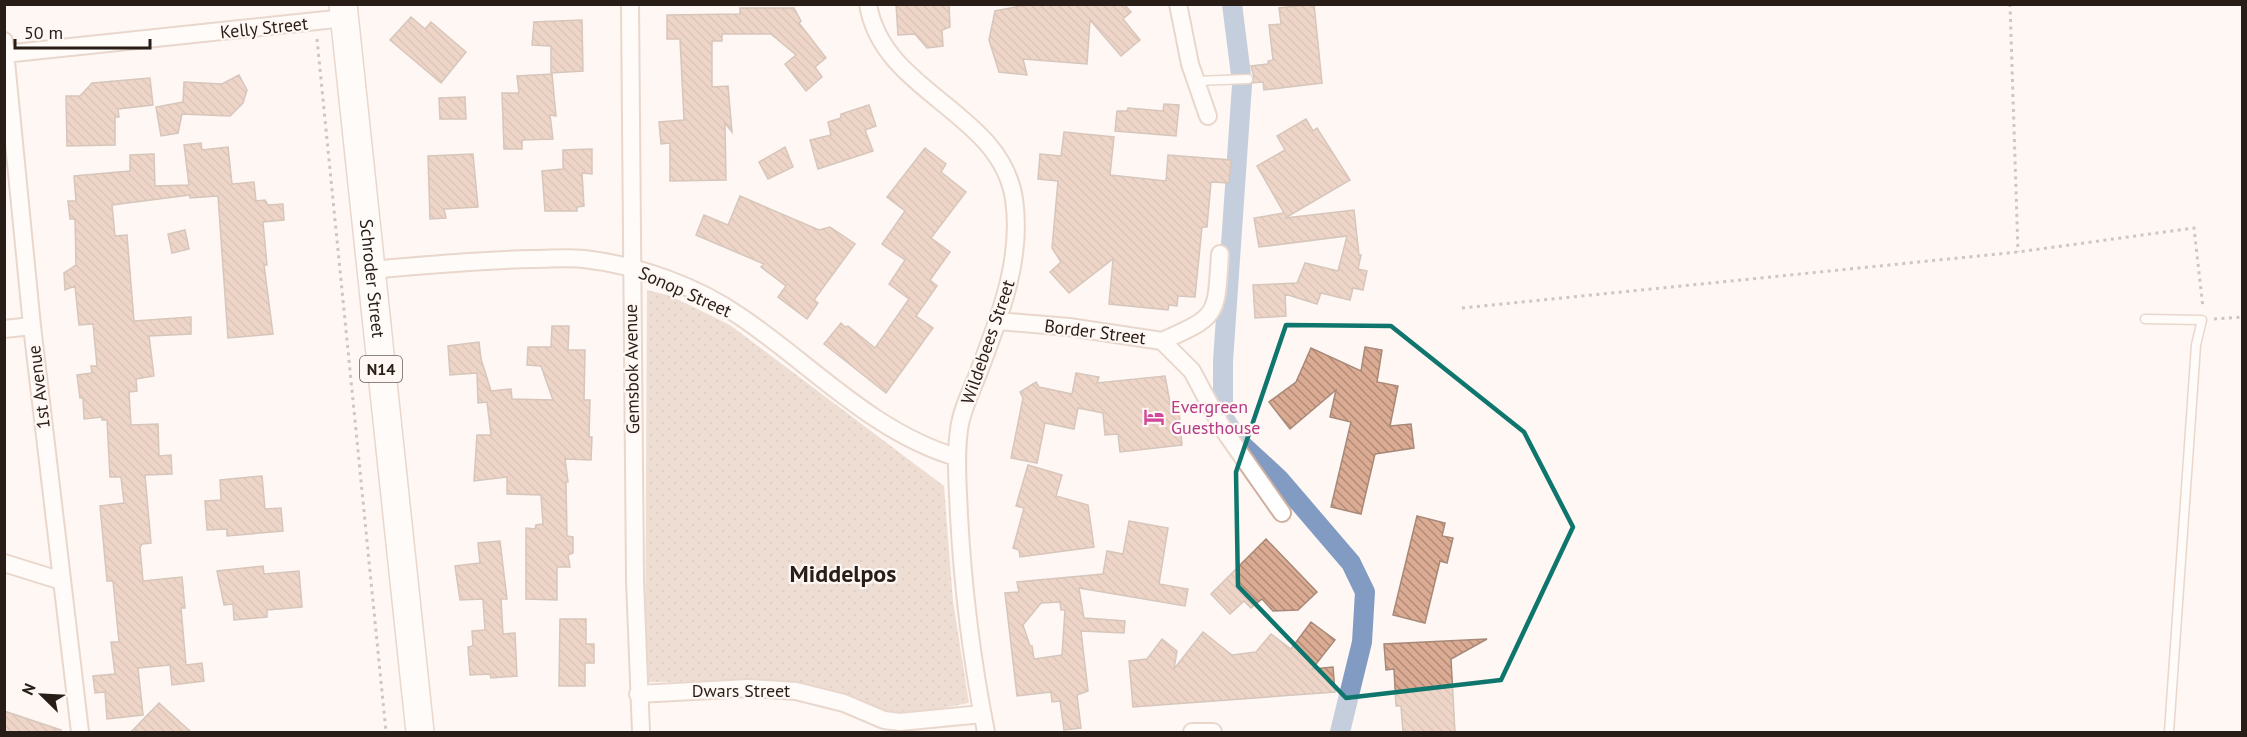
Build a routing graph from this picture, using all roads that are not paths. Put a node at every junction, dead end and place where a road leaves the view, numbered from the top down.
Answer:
1 (630, 4) edge
2 (867, 4) edge
3 (1178, 4) edge
4 (344, 11) edge
5 (5, 49) edge
6 (1248, 79) dead end
7 (1195, 81) junction
8 (1208, 116) dead end
9 (1220, 255) dead end
10 (632, 268) junction
11 (371, 270) junction
12 (2145, 319) dead end
13 (998, 321) junction
14 (32, 326) junction
15 (4, 329) edge
16 (1162, 341) junction
17 (956, 457) junction
18 (1282, 513) dead end
19 (4, 563) edge
20 (62, 581) junction
21 (638, 694) junction
22 (982, 714) junction
23 (80, 732) edge
24 (420, 732) edge
25 (641, 732) edge
26 (986, 732) edge
27 (1192, 732) edge
28 (1213, 732) edge
29 (2169, 732) edge

1 - 10 street, Gemsbok Avenue
2 - 13 street, Wildebees Street
3 - 7 street
4 - 5 street, Kelly Street
4 - 11 highway, Schroder Street / N14
5 - 14 street, 1st Avenue
6 - 7 lane
7 - 8 street
9 - 16 street
10 - 11 street, Sonop Street
10 - 17 street, Sonop Street
10 - 21 street, Gemsbok Avenue
11 - 24 highway, Schroder Street / N14
12 - 29 lane
13 - 16 street, Border Street
13 - 17 street, Wildebees Street
14 - 15 street
14 - 20 street, 1st Avenue
16 - 18 street, Border Street
17 - 22 street, Wildebees Street
19 - 20 street
20 - 23 street, 1st Avenue
21 - 22 street, Dwars Street
21 - 25 street, Gemsbok Avenue
22 - 26 street, Wildebees Street
27 - 28 street

